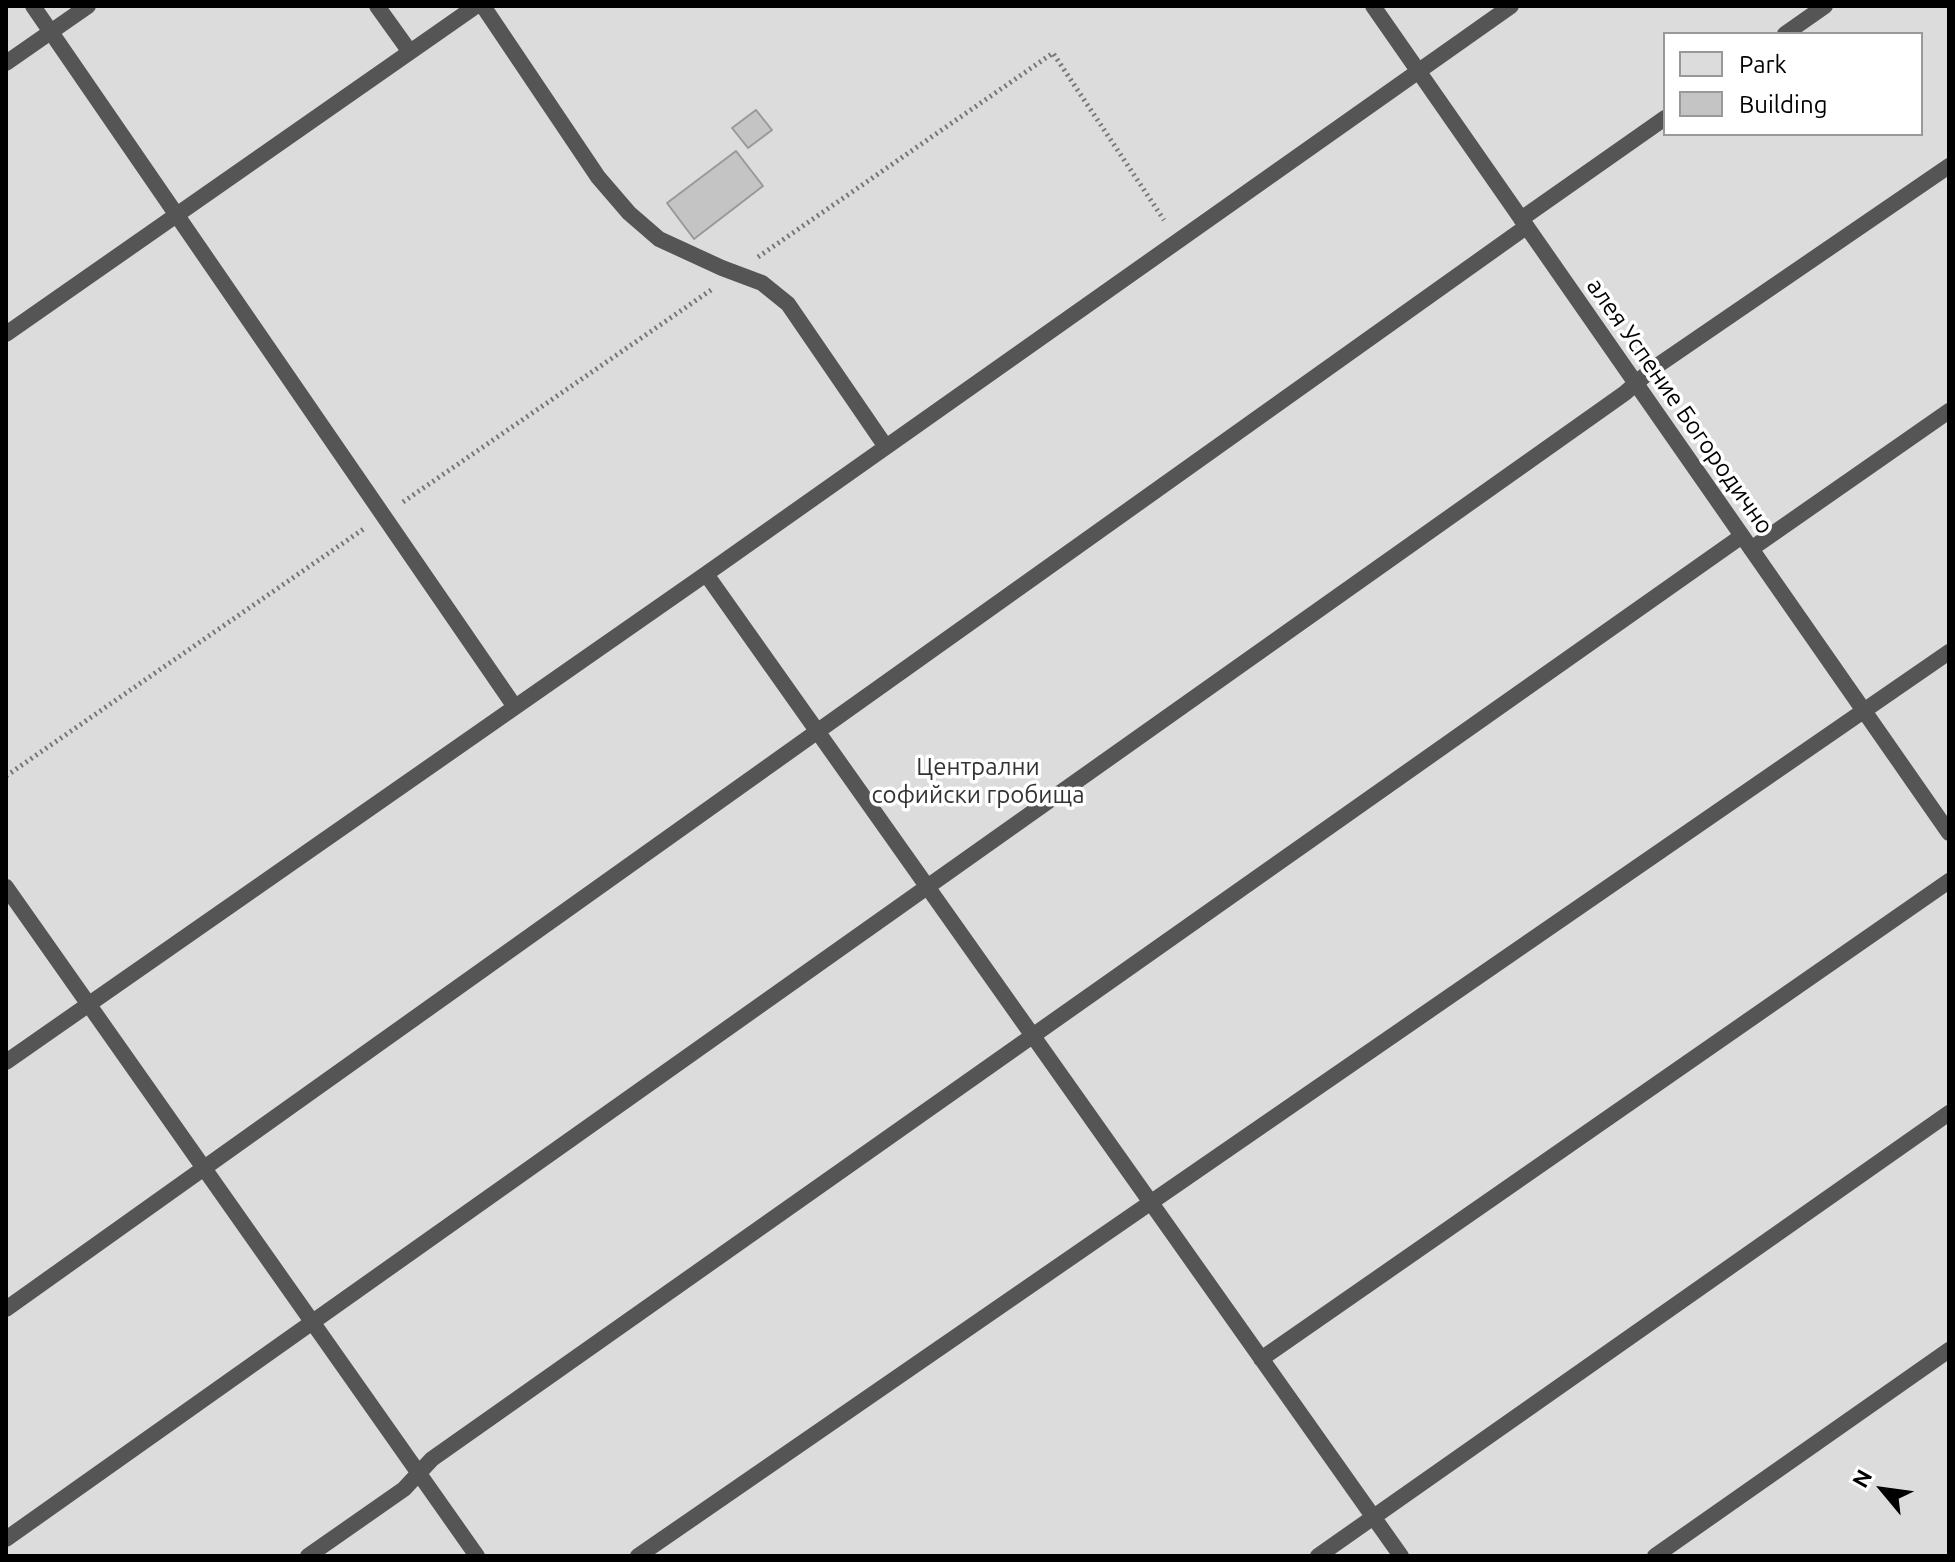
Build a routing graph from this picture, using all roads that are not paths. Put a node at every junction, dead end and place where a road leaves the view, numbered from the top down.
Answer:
1 (33, 6) edge
2 (88, 6) edge
3 (377, 6) edge
4 (476, 6) edge
5 (483, 6) edge
6 (1373, 6) edge
7 (1511, 6) edge
8 (1825, 6) edge
9 (51, 32) junction
10 (1788, 32) edge
11 (410, 52) junction
12 (6, 63) edge
13 (1418, 71) junction
14 (1663, 119) edge
15 (1949, 166) edge
16 (177, 215) junction
17 (1523, 223) junction
18 (6, 334) edge
19 (1635, 383) junction
20 (1949, 411) edge
21 (886, 447) junction
22 (1746, 543) junction
23 (706, 574) junction
24 (1949, 652) edge
25 (515, 707) junction
26 (1864, 711) junction
27 (818, 731) junction
28 (1949, 833) edge
29 (1949, 881) edge
30 (6, 887) edge
31 (927, 887) junction
32 (87, 1005) junction
33 (1032, 1036) junction
34 (6, 1062) edge
35 (1949, 1113) edge
36 (203, 1168) junction
37 (1151, 1202) junction
38 (6, 1309) edge
39 (312, 1323) junction
40 (1949, 1350) edge
41 (1261, 1359) junction
42 (418, 1473) junction
43 (1373, 1517) junction
44 (6, 1539) edge
45 (308, 1556) edge
46 (477, 1556) edge
47 (638, 1556) edge
48 (1318, 1556) edge
49 (1401, 1556) edge
50 (1655, 1556) edge

1 - 9 lane
2 - 9 lane
3 - 11 lane
4 - 11 lane
5 - 21 lane
6 - 13 lane, алея Успение Богородично
7 - 13 lane
8 - 10 lane
9 - 12 lane
9 - 16 lane
11 - 16 lane
13 - 17 lane, алея Успение Богородично
13 - 21 lane
14 - 17 lane
15 - 19 lane
16 - 18 lane
16 - 25 lane
17 - 19 lane, алея Успение Богородично
17 - 27 lane
19 - 22 lane, алея Успение Богородично
19 - 31 lane
20 - 22 lane
21 - 23 lane
22 - 26 lane, алея Успение Богородично
22 - 33 lane
23 - 25 lane
23 - 27 lane
24 - 26 lane
25 - 32 lane
26 - 28 lane, алея Успение Богородично
26 - 37 lane
27 - 31 lane
27 - 36 lane
29 - 41 lane
30 - 32 lane
31 - 33 lane
31 - 39 lane
32 - 34 lane
32 - 36 lane
33 - 37 lane
33 - 42 lane
35 - 43 lane
36 - 38 lane
36 - 39 lane
37 - 41 lane
37 - 47 lane
39 - 42 lane
39 - 44 lane
40 - 50 lane
41 - 43 lane
42 - 45 lane
42 - 46 lane
43 - 48 lane
43 - 49 lane

